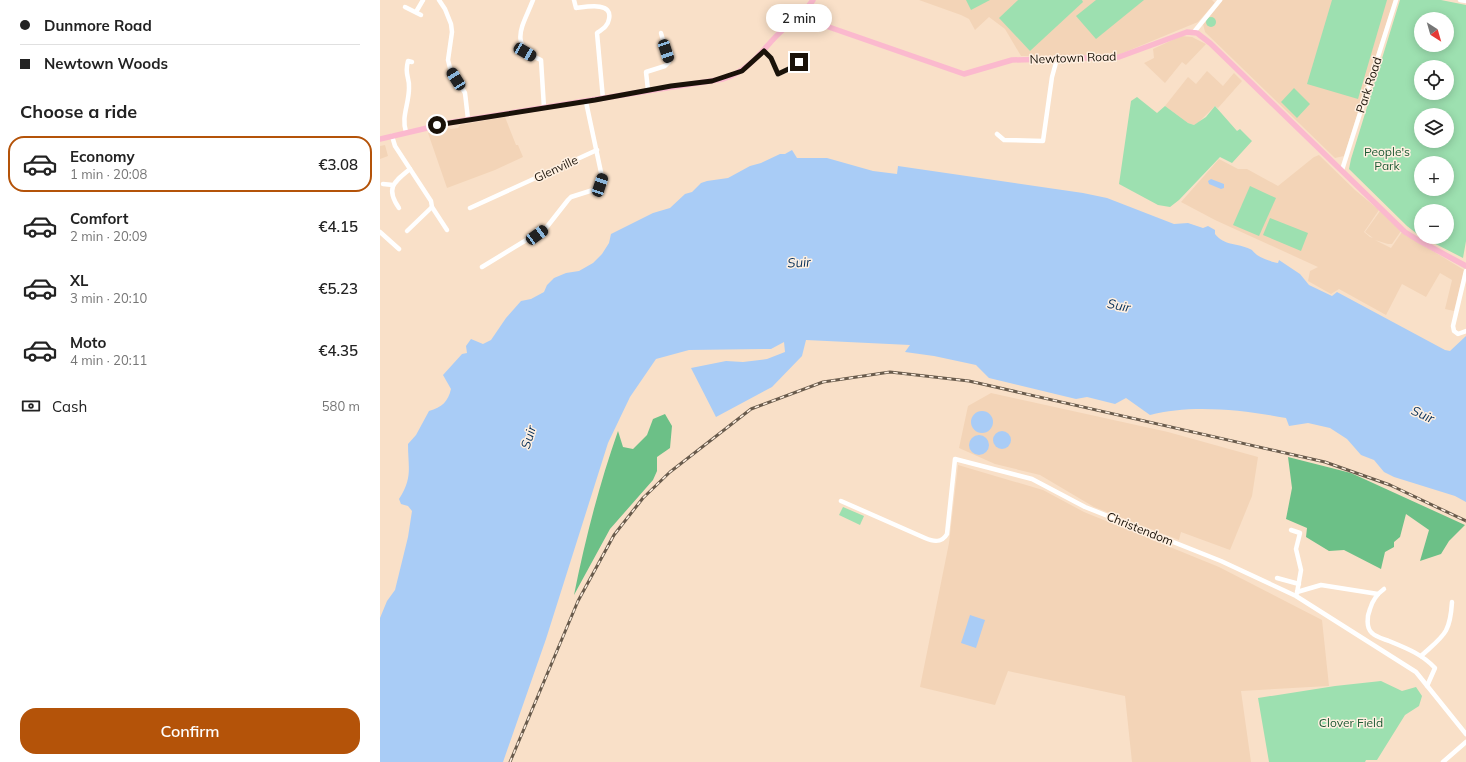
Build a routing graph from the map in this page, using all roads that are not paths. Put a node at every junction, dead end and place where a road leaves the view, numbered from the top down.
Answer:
1 (423, 0) edge
2 (439, 0) edge
3 (533, 0) edge
4 (574, 0) edge
5 (1220, 0) edge
6 (1396, 0) edge
7 (1460, 0) edge
8 (811, 1) edge
9 (1466, 1) edge
10 (405, 7) dead end
11 (416, 12) junction
12 (421, 15) dead end
13 (803, 18) junction
14 (1194, 32) junction
15 (661, 33) dead end
16 (764, 51) junction
17 (805, 59) dead end
18 (1057, 59) junction
19 (412, 62) dead end
20 (648, 90) junction
21 (603, 99) junction
22 (586, 102) junction
23 (544, 108) junction
24 (468, 119) junction
25 (406, 132) junction
26 (997, 134) dead end
27 (392, 136) junction
28 (380, 139) edge
29 (597, 150) junction
30 (410, 169) junction
31 (1342, 170) junction
32 (383, 184) dead end
33 (393, 185) junction
34 (432, 207) junction
35 (399, 208) dead end
36 (470, 208) dead end
37 (447, 230) dead end
38 (407, 231) dead end
39 (380, 232) edge
40 (399, 249) dead end
41 (1466, 266) edge
42 (482, 267) dead end
43 (1466, 271) edge
44 (1466, 331) edge
45 (841, 501) dead end
46 (1290, 530) dead end
47 (1277, 578) dead end
48 (1299, 584) junction
49 (1384, 589) dead end
50 (1297, 594) junction
51 (1378, 594) junction
52 (1452, 602) dead end
53 (1421, 656) junction
54 (1428, 686) junction
55 (1466, 734) edge
56 (1466, 742) edge
57 (1443, 762) edge

1 - 11 street
2 - 24 street
3 - 23 street
4 - 21 street
5 - 14 street
6 - 31 street, Park Road
7 - 9 street
8 - 13 main road
10 - 11 street
11 - 12 street
13 - 16 main road
13 - 18 main road, Newtown Road
14 - 18 main road, Newtown Road
14 - 31 main road
15 - 20 street
16 - 17 street
16 - 20 main road
18 - 26 street
19 - 25 street
20 - 21 main road
21 - 22 main road
22 - 23 main road
22 - 29 street
23 - 24 main road
24 - 25 main road
25 - 27 main road
27 - 28 main road
27 - 30 street
29 - 36 street, Glenville
29 - 42 street
30 - 33 street
30 - 34 street
31 - 41 main road
32 - 33 street
33 - 35 street
34 - 37 street
34 - 38 street
39 - 40 street
43 - 44 street
45 - 50 street, Christendom
46 - 48 street
47 - 48 street
48 - 50 street
49 - 51 street
50 - 51 street
50 - 54 street, Christendom
51 - 53 street
52 - 53 street
53 - 54 street
54 - 55 street, Christendom
56 - 57 street

